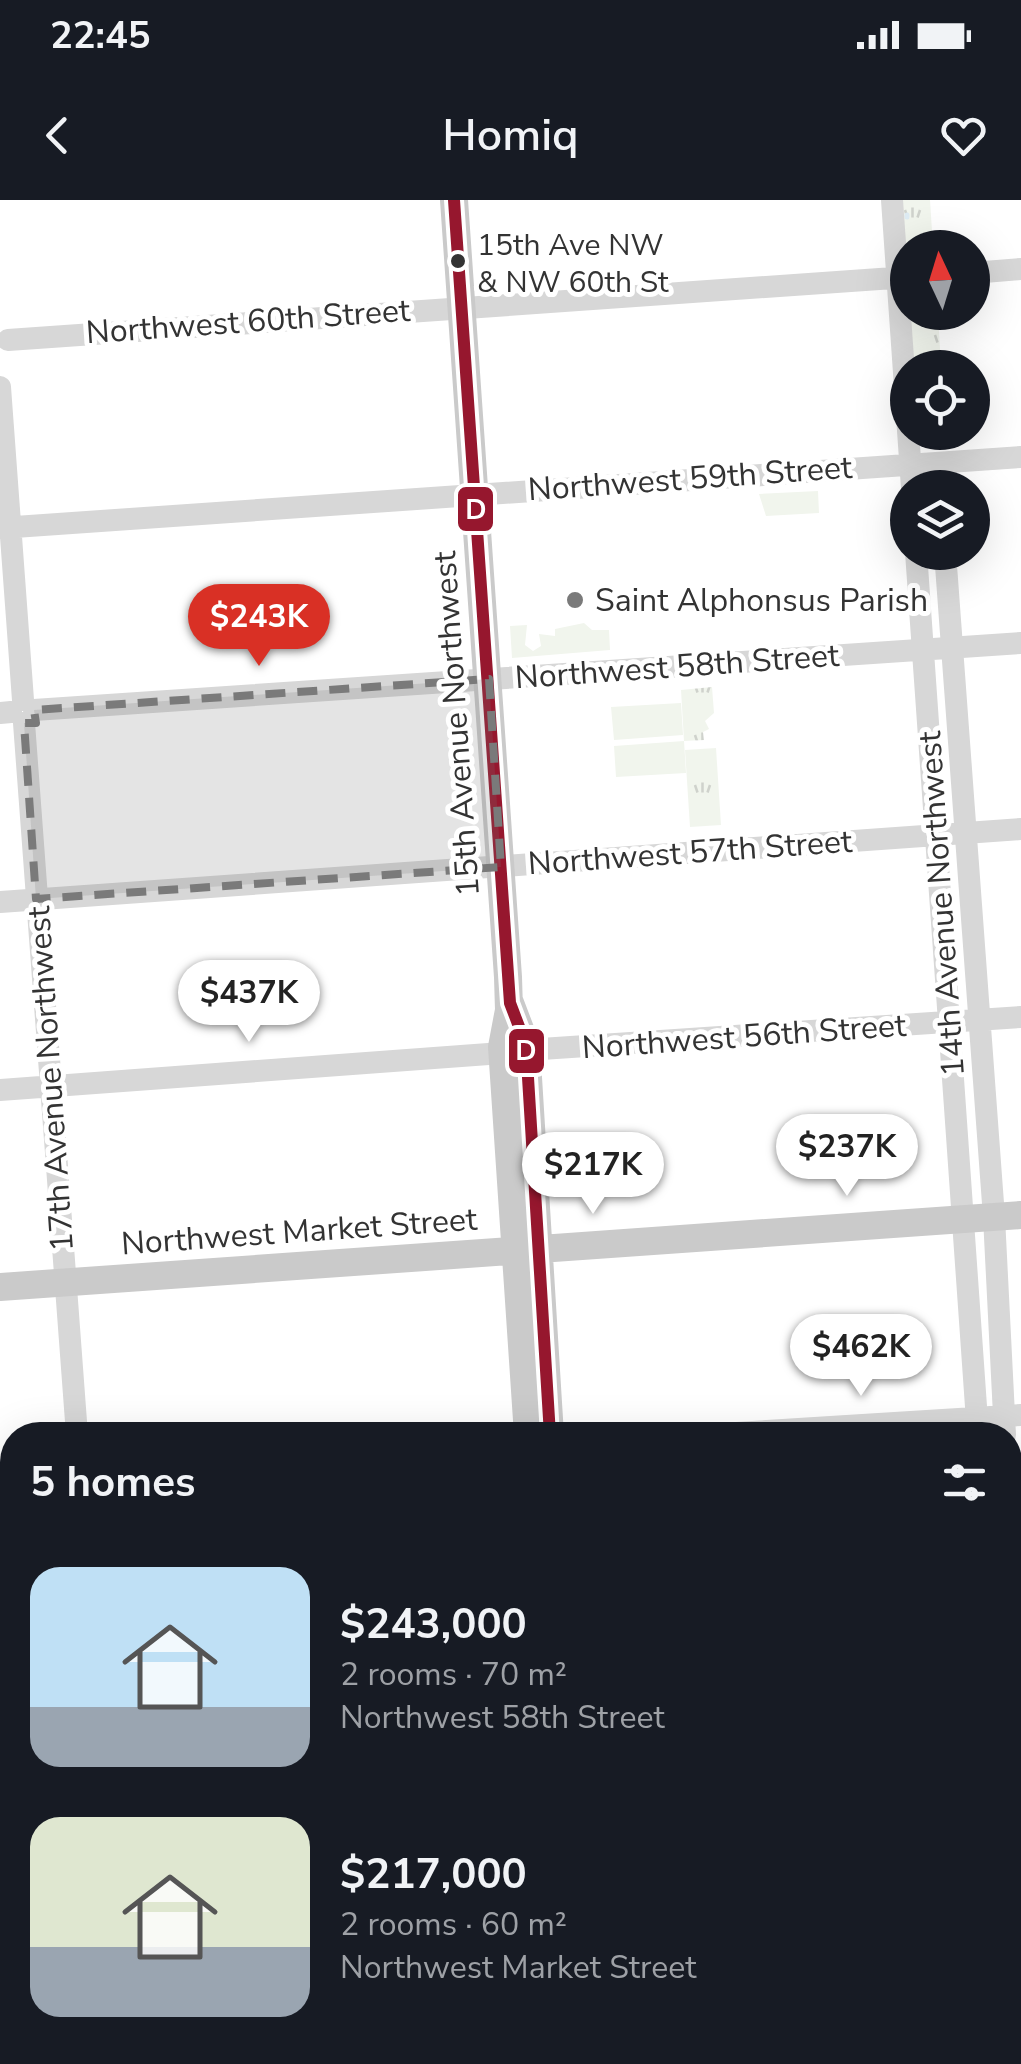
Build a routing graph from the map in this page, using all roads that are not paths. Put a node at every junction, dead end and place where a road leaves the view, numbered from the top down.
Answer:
1 (454, 200) edge
2 (892, 200) edge
3 (896, 230) edge
4 (1021, 269) edge
5 (990, 271) edge
6 (890, 278) edge
7 (461, 305) junction
8 (905, 330) edge
9 (3, 340) edge
10 (0, 387) edge
11 (1021, 457) edge
12 (939, 462) junction
13 (911, 470) edge
14 (923, 470) edge
15 (940, 470) edge
16 (890, 477) edge
17 (474, 492) junction
18 (5, 527) edge
19 (917, 570) edge
20 (946, 570) edge
21 (1021, 643) edge
22 (952, 648) junction
23 (922, 650) junction
24 (489, 679) junction
25 (18, 712) edge
26 (1021, 829) edge
27 (965, 833) junction
28 (936, 834) junction
29 (501, 867) junction
30 (36, 899) junction
31 (0, 902) edge
32 (1021, 1017) edge
33 (980, 1020) junction
34 (950, 1022) junction
35 (514, 1052) junction
36 (51, 1086) junction
37 (0, 1090) edge
38 (1007, 1216) edge
39 (964, 1219) junction
40 (527, 1250) junction
41 (65, 1282) junction
42 (0, 1287) edge
43 (76, 1422) edge
44 (528, 1422) edge
45 (548, 1422) edge
46 (977, 1422) edge
47 (1010, 1422) edge

1 - 7 main road, 15th Avenue Northwest
2 - 3 street
4 - 5 street
6 - 7 street, Northwest 60th Street
7 - 9 street, Northwest 60th Street
7 - 17 main road, 15th Avenue Northwest
8 - 13 street
10 - 18 street, 17th Avenue Northwest
11 - 12 street, Northwest 59th Street
12 - 14 street, Northwest 59th Street
12 - 15 street
16 - 17 street, Northwest 59th Street
17 - 18 street, Northwest 59th Street
17 - 24 main road, 15th Avenue Northwest
18 - 25 street, 17th Avenue Northwest
19 - 23 street, 14th Avenue Northwest
20 - 22 street, 14th Avenue Northwest
21 - 22 street, Northwest 58th Street
22 - 23 street, Northwest 58th Street
22 - 27 street, 14th Avenue Northwest
23 - 24 street, Northwest 58th Street
23 - 28 street, 14th Avenue Northwest
24 - 25 street, Northwest 58th Street
24 - 29 main road, 15th Avenue Northwest
25 - 30 street, 17th Avenue Northwest
26 - 27 street, Northwest 57th Street
27 - 28 street, Northwest 57th Street
27 - 33 street, 14th Avenue Northwest
28 - 29 street, Northwest 57th Street
28 - 34 street, 14th Avenue Northwest
29 - 30 street, Northwest 57th Street
29 - 35 main road, 15th Avenue Northwest
30 - 31 street, Northwest 57th Street
30 - 36 street, 17th Avenue Northwest
32 - 33 street, Northwest 56th Street
33 - 34 street, Northwest 56th Street
33 - 38 street, 14th Avenue Northwest
34 - 35 street, Northwest 56th Street
34 - 39 street, 14th Avenue Northwest
35 - 36 street, Northwest 56th Street
35 - 40 main road, 15th Avenue Northwest
36 - 37 street, Northwest 56th Street
36 - 41 street, 17th Avenue Northwest
38 - 39 main road, Northwest Market Street
38 - 47 street, 14th Avenue Northwest
39 - 40 main road, Northwest Market Street
39 - 46 street, 14th Avenue Northwest
40 - 41 main road, Northwest Market Street
40 - 44 main road, 15th Avenue Northwest
40 - 45 main road, 15th Avenue Northwest
41 - 42 main road, Northwest Market Street
41 - 43 street, 17th Avenue Northwest

